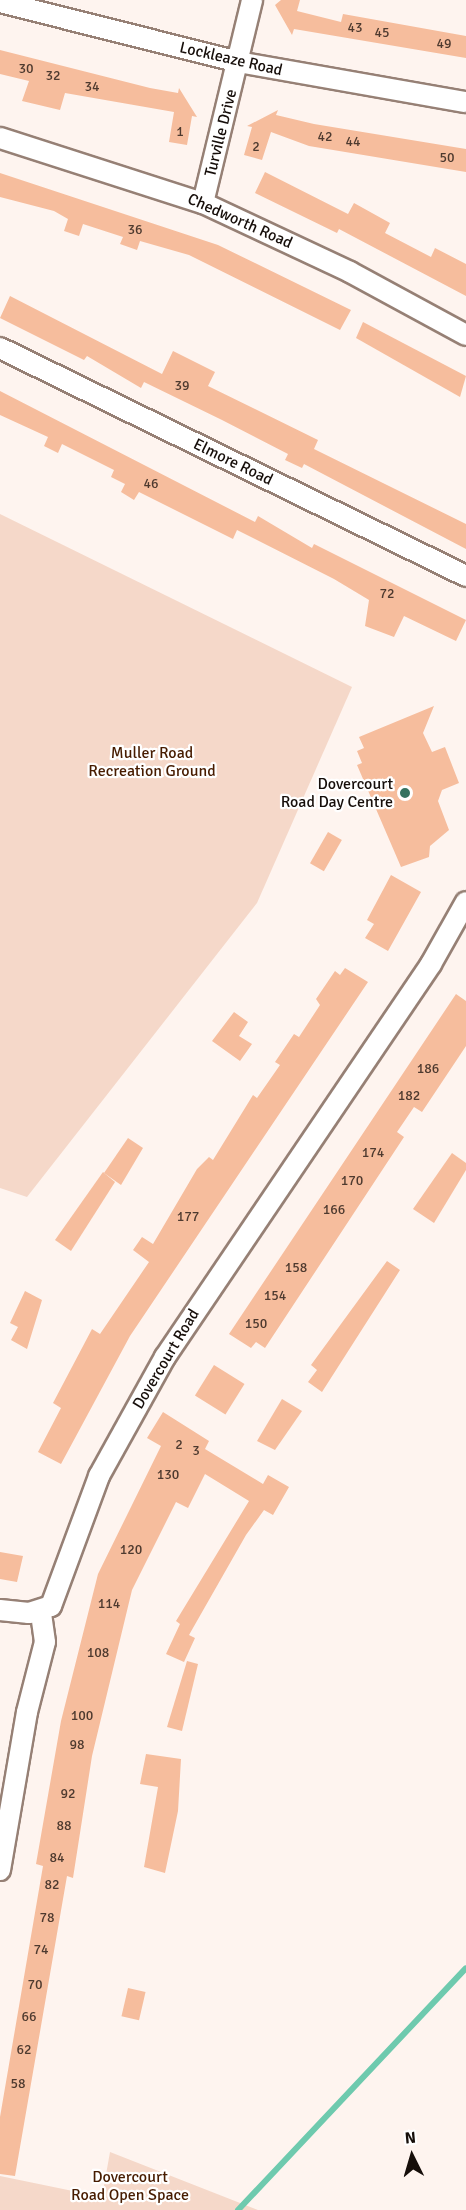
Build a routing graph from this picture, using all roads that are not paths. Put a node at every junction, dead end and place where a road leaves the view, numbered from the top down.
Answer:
1 (252, 0) edge
2 (0, 2) edge
3 (238, 62) junction
4 (466, 102) edge
5 (0, 138) edge
6 (203, 203) junction
7 (466, 335) edge
8 (0, 348) edge
9 (466, 576) edge
10 (466, 902) edge
11 (0, 1610) edge
12 (41, 1612) junction
13 (0, 1870) edge

1 - 3 street, Turville Drive
2 - 3 street, Lockleaze Road
3 - 4 street, Lockleaze Road
3 - 6 street, Turville Drive
5 - 6 street, Chedworth Road
6 - 7 street, Chedworth Road
8 - 9 street, Elmore Road
10 - 12 street, Dovercourt Road
11 - 12 street
12 - 13 street

